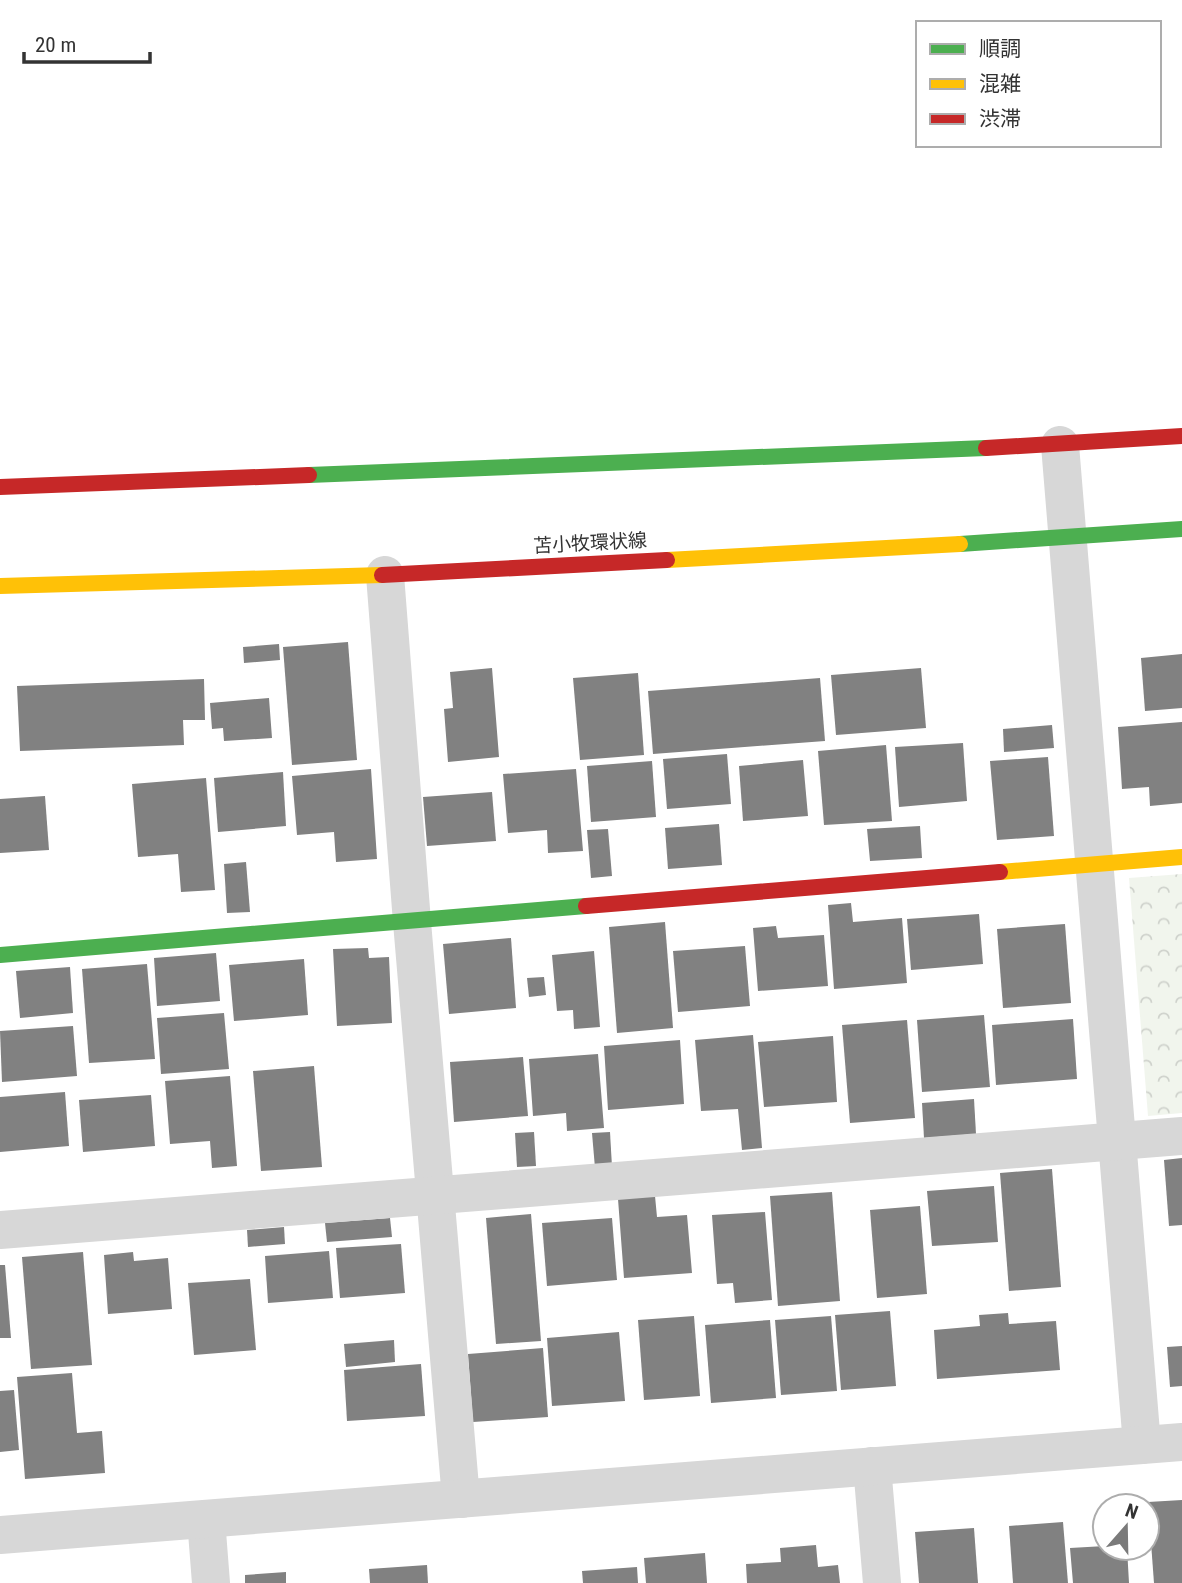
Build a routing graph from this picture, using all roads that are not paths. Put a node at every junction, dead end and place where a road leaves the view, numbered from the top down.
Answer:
1 (1182, 436) edge
2 (1060, 445) junction
3 (0, 487) edge
4 (1182, 528) edge
5 (1068, 538) junction
6 (385, 575) junction
7 (0, 586) edge
8 (1182, 858) edge
9 (1093, 866) junction
10 (412, 922) junction
11 (0, 955) edge
12 (1182, 1136) edge
13 (1117, 1141) junction
14 (436, 1195) junction
15 (0, 1230) edge
16 (1182, 1442) edge
17 (1142, 1445) junction
18 (872, 1466) junction
19 (461, 1499) junction
20 (206, 1519) junction
21 (0, 1535) edge
22 (211, 1583) edge
23 (882, 1583) edge

1 - 2 main road
2 - 3 main road
2 - 5 street
4 - 5 main road, 苫小牧環状線
5 - 6 main road, 苫小牧環状線
5 - 9 street
6 - 7 main road, 苫小牧環状線
6 - 10 street
8 - 9 main road
9 - 10 main road
9 - 13 street
10 - 11 main road
10 - 14 street
12 - 13 street
13 - 14 street
13 - 17 street
14 - 15 street
14 - 19 street
16 - 17 street
17 - 18 street
18 - 19 street
18 - 23 street
19 - 20 street
20 - 21 street
20 - 22 street

